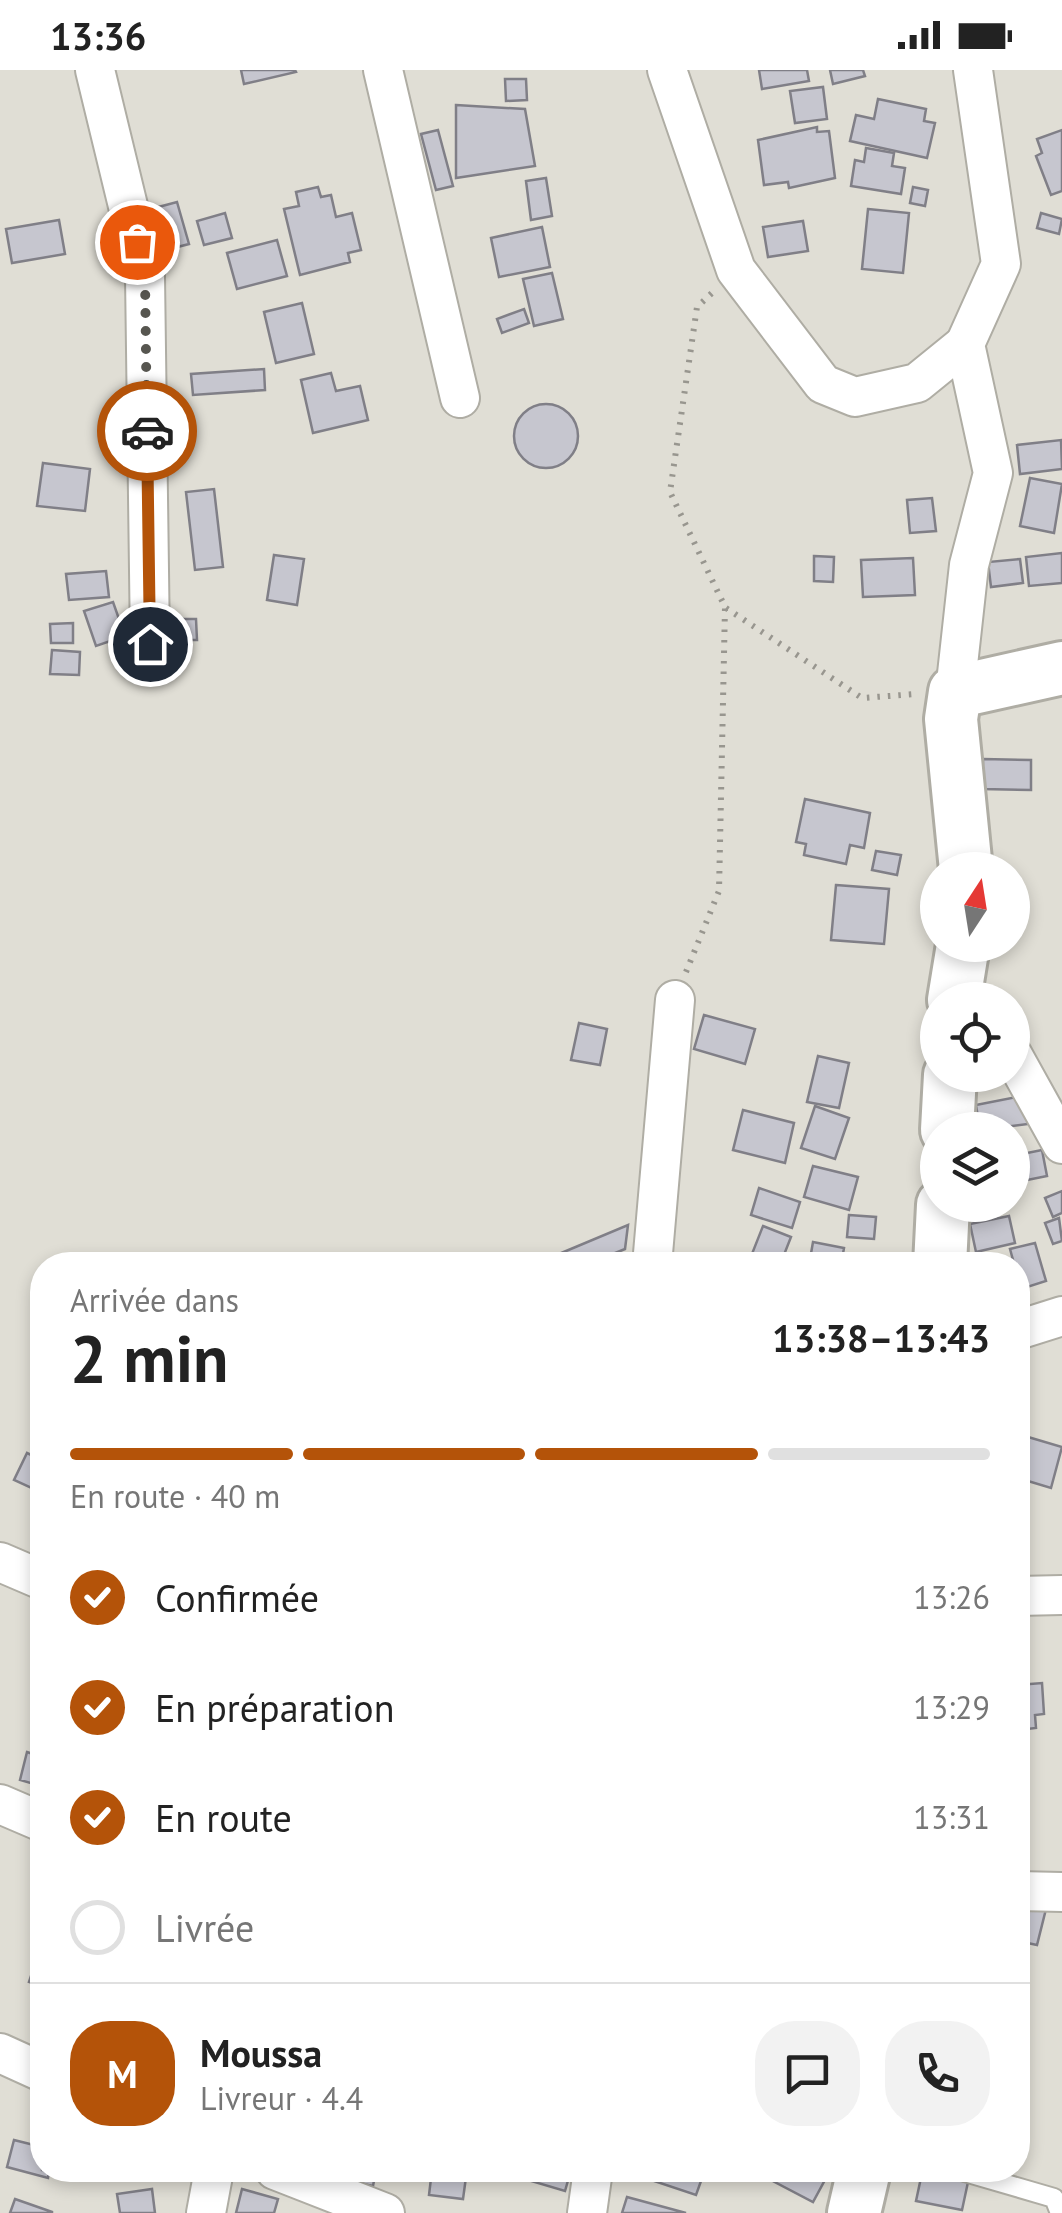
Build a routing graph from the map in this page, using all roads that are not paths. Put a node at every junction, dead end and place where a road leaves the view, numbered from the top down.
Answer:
1 (95, 70) edge
2 (383, 70) edge
3 (667, 70) edge
4 (973, 70) edge
5 (965, 344) junction
6 (460, 398) dead end
7 (150, 644) dead end
8 (1062, 668) edge
9 (955, 692) junction
10 (964, 852) edge
11 (675, 1000) road end
12 (1030, 1086) edge
13 (1062, 1144) edge
14 (942, 1222) edge
15 (653, 1252) edge
16 (941, 1252) edge
17 (1062, 1316) edge
18 (1030, 1326) edge
19 (0, 1562) edge
20 (30, 1575) edge
21 (1062, 1595) edge
22 (1030, 1596) edge
23 (0, 1804) edge
24 (30, 1817) edge
25 (1030, 1891) edge
26 (1062, 1892) edge
27 (0, 2053) edge
28 (30, 2067) edge
29 (212, 2182) edge
30 (306, 2182) edge
31 (592, 2182) edge
32 (861, 2182) edge
33 (999, 2182) edge
34 (206, 2213) edge
35 (385, 2213) edge
36 (586, 2213) edge
37 (854, 2213) edge
38 (1060, 2213) edge

1 - 7 street
2 - 6 street
3 - 5 street
4 - 5 street
5 - 9 street
8 - 9 street
9 - 10 street
11 - 15 street
12 - 13 street
14 - 16 street
17 - 18 street
19 - 20 street
21 - 22 street
23 - 24 street
25 - 26 street
27 - 28 street
29 - 34 street
30 - 35 street
31 - 36 street
32 - 37 street
33 - 38 lane

